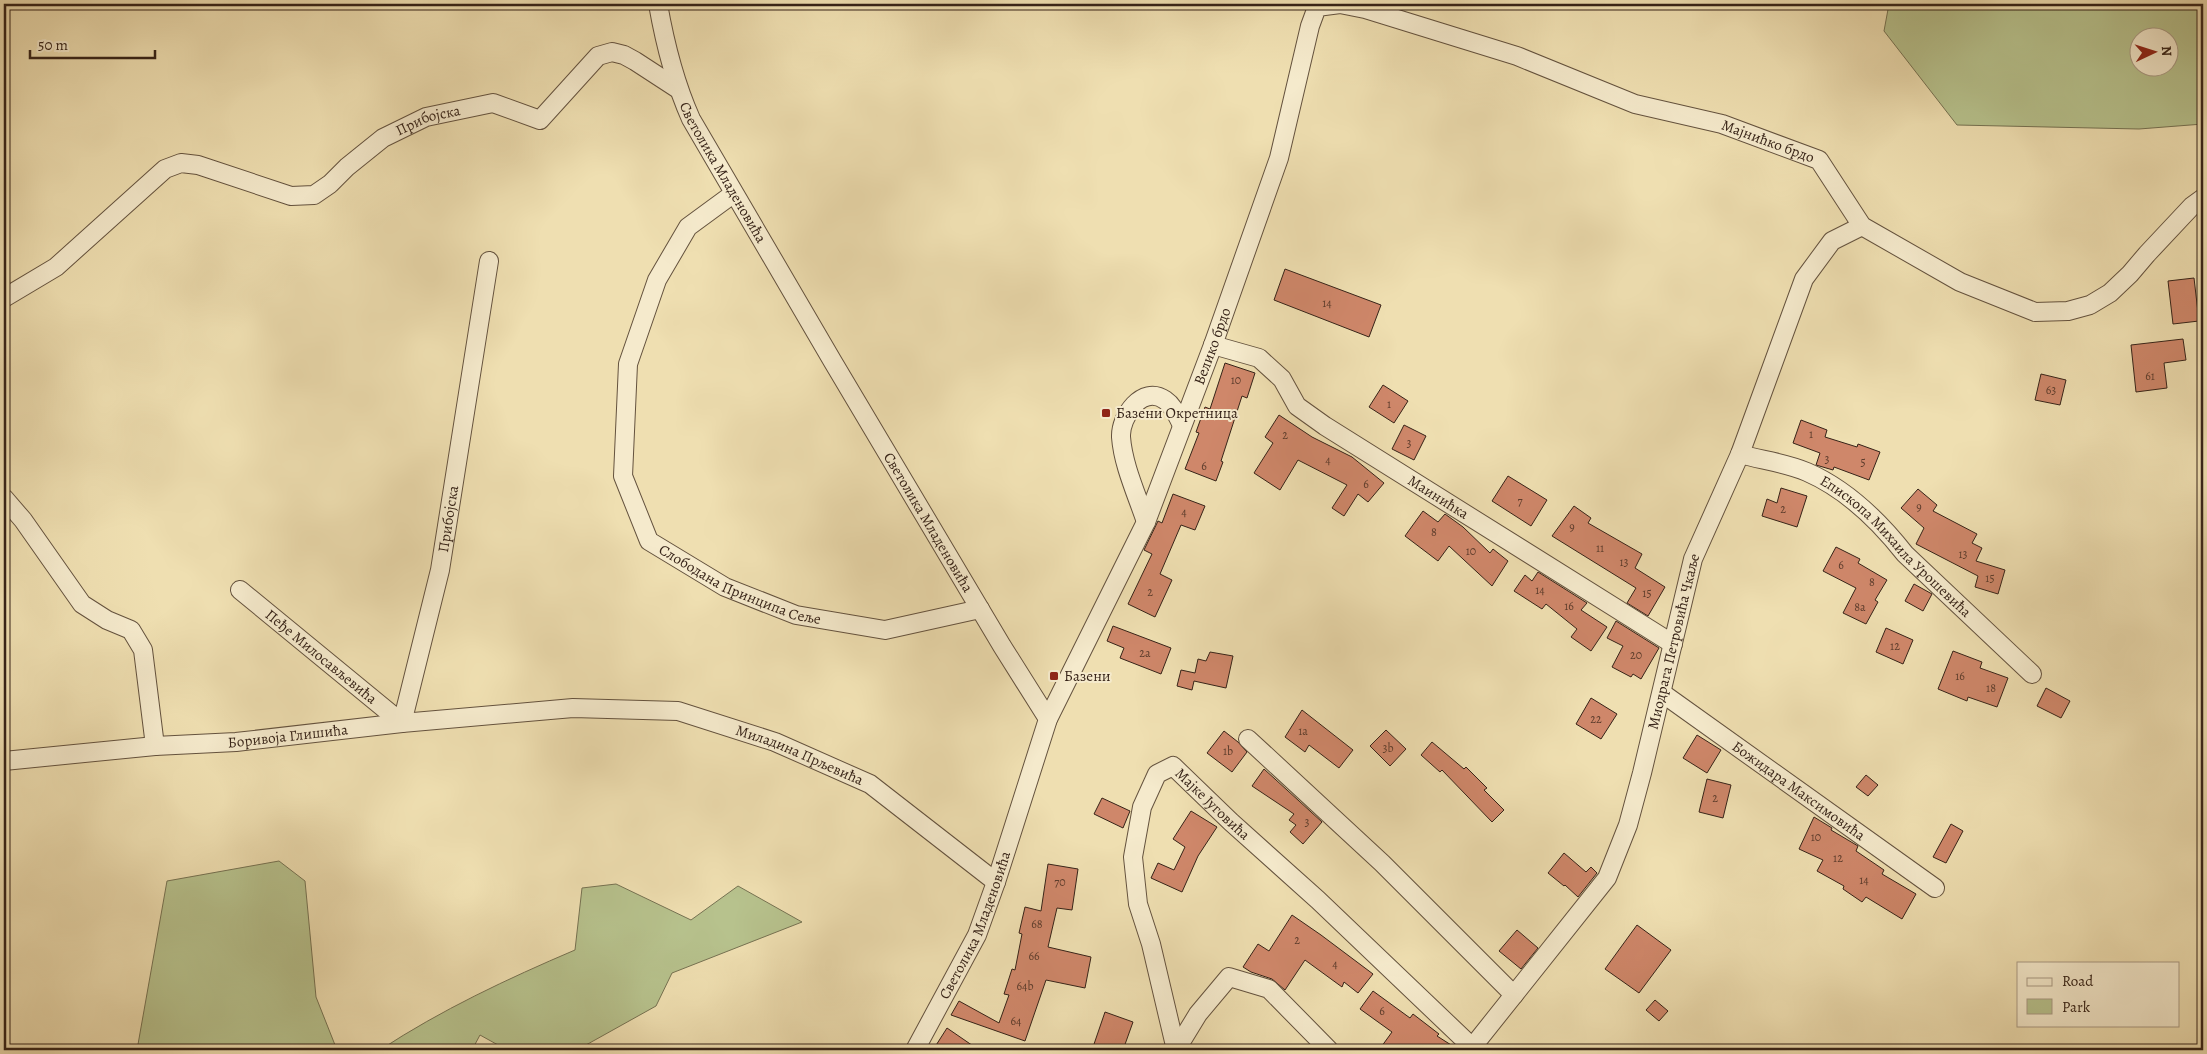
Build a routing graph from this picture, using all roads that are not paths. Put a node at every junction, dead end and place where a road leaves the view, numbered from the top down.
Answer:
1 (658, 4) edge
2 (1340, 4) edge
3 (1317, 5) edge
4 (678, 89) junction
5 (733, 194) junction
6 (2203, 198) edge
7 (1862, 226) junction
8 (489, 261) dead end
9 (4, 298) edge
10 (1213, 345) junction
11 (1182, 426) junction
12 (1740, 454) junction
13 (4, 498) edge
14 (1146, 522) junction
15 (240, 590) dead end
16 (980, 609) junction
17 (1673, 644) junction
18 (2032, 674) dead end
19 (1662, 693) junction
20 (573, 708) joint
21 (1048, 719) junction
22 (402, 723) junction
23 (1248, 739) dead end
24 (155, 746) junction
25 (4, 761) edge
26 (996, 882) junction
27 (1935, 888) dead end
28 (1514, 995) junction
29 (1471, 1049) edge
30 (915, 1050) edge
31 (1176, 1050) edge
32 (1329, 1050) edge

1 - 4 street, Светолика Младеновића
2 - 3 street, Велико брдо
2 - 7 street, Мајнићко брдо
3 - 10 street, Велико брдо
4 - 5 street, Светолика Младеновића
4 - 9 street, Прибојска
5 - 16 street, Светолика Младеновића
5 - 16 street, Слободана Принципа Сеље
6 - 7 street, Мајнићко брдо
7 - 12 street, Миодрага Петровића Чкаље
8 - 22 street, Прибојска
10 - 11 street, Велико брдо
10 - 17 street, Маинићка
11 - 14 street, Велико брдо
11 - 14 street
12 - 17 street, Миодрага Петровића Чкаље
12 - 18 street, Епископа Михаила Урошевића
13 - 24 street
14 - 21 street, Велико брдо
15 - 22 street, Пеђе Милосављевића
16 - 21 street, Светолика Младеновића
17 - 19 street, Миодрага Петровића Чкаље
19 - 27 street, Божидара Максимовића
19 - 28 street, Миодрага Петровића Чкаље
20 - 22 street, Боривоја Глишића
20 - 26 street, Миладина Прљевића
21 - 26 street, Светолика Младеновића
22 - 24 street, Боривоја Глишића
23 - 28 street
24 - 25 street, Боривоја Глишића
26 - 30 street, Светолика Младеновића
28 - 29 street, Миодрага Петровића Чкаље
29 - 31 street, Мајке Југовића
31 - 32 street

